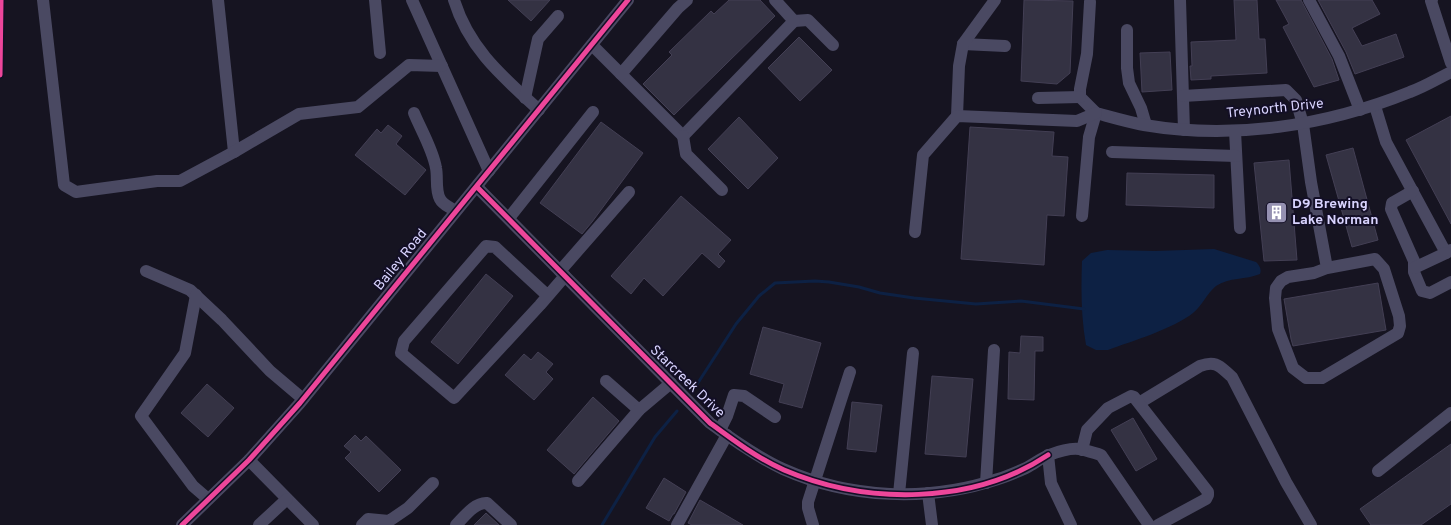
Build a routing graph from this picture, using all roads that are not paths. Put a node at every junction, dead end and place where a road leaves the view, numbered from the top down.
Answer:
1 (43, 0) edge
2 (218, 0) edge
3 (375, 0) edge
4 (412, 0) edge
5 (454, 0) edge
6 (687, 0) edge
7 (775, 0) edge
8 (996, 0) edge
9 (1180, 0) edge
10 (1309, 0) edge
11 (1432, 0) edge
12 (625, 1) edge
13 (1090, 2) dead end
14 (558, 16) dead end
15 (794, 21) junction
16 (1127, 30) dead end
17 (964, 44) junction
18 (592, 45) junction
19 (832, 45) dead end
20 (1005, 46) dead end
21 (380, 53) dead end
22 (1451, 63) edge
23 (442, 66) junction
24 (1451, 72) edge
25 (621, 74) junction
26 (1183, 96) junction
27 (1080, 97) junction
28 (525, 98) junction
29 (1038, 98) dead end
30 (1375, 106) junction
31 (539, 110) junction
32 (1360, 110) junction
33 (593, 112) dead end
34 (414, 113) dead end
35 (1096, 113) junction
36 (957, 116) junction
37 (1303, 124) junction
38 (1146, 125) junction
39 (1184, 130) junction
40 (1235, 131) junction
41 (683, 136) junction
42 (234, 152) junction
43 (1112, 152) dead end
44 (1236, 156) junction
45 (489, 171) junction
46 (477, 187) junction
47 (722, 190) dead end
48 (1413, 191) junction
49 (629, 192) dead end
50 (456, 211) junction
51 (1082, 216) dead end
52 (509, 218) junction
53 (1240, 228) dead end
54 (915, 232) dead end
55 (1448, 252) edge
56 (1328, 268) junction
57 (1414, 268) junction
58 (146, 271) dead end
59 (563, 273) junction
60 (1451, 282) edge
61 (196, 295) junction
62 (548, 296) junction
63 (994, 350) dead end
64 (913, 354) dead end
65 (850, 372) dead end
66 (606, 381) dead end
67 (671, 384) junction
68 (303, 399) junction
69 (1139, 402) junction
70 (639, 410) junction
71 (1451, 413) edge
72 (774, 417) dead end
73 (724, 433) junction
74 (1082, 450) junction
75 (1048, 455) junction
76 (249, 460) junction
77 (1378, 471) dead end
78 (814, 480) junction
79 (578, 481) dead end
80 (433, 483) dead end
81 (986, 483) junction
82 (928, 493) junction
83 (899, 494) junction
84 (287, 499) junction
85 (208, 500) junction
86 (182, 525) edge
87 (259, 525) edge
88 (313, 525) edge
89 (362, 525) edge
90 (456, 525) edge
91 (511, 525) edge
92 (677, 525) edge
93 (813, 525) edge
94 (932, 525) edge
95 (1072, 525) edge
96 (1149, 525) edge
97 (1158, 525) edge
98 (1311, 525) edge

1 - 42 street
2 - 42 street
3 - 21 street
4 - 23 street
5 - 28 street
6 - 25 street
7 - 15 street
8 - 17 street
9 - 26 street
10 - 32 street
11 - 22 street
12 - 18 street, Bailey Road
13 - 27 street
14 - 28 street
15 - 19 street
15 - 41 street
16 - 38 street
17 - 20 street
17 - 36 street
18 - 25 street
18 - 31 street, Bailey Road
23 - 42 street
23 - 45 street
24 - 30 street, Treynorth Drive
25 - 41 street
26 - 37 street
26 - 39 street
27 - 29 street
27 - 35 street
28 - 31 street
30 - 32 street, Treynorth Drive
30 - 48 street
31 - 45 street, Bailey Road
32 - 37 street, Treynorth Drive
33 - 52 street
34 - 50 street
35 - 36 street
35 - 38 street, Treynorth Drive
35 - 51 street
36 - 54 street
37 - 40 street, Treynorth Drive
37 - 56 street
38 - 39 street, Treynorth Drive
39 - 40 street, Treynorth Drive
40 - 44 street
41 - 47 street
43 - 44 street
44 - 53 street
45 - 46 street, Bailey Road
46 - 50 street, Bailey Road
46 - 52 street, Starcreek Drive
48 - 55 street
48 - 57 street
49 - 59 street
50 - 68 street, Bailey Road
52 - 59 street, Starcreek Drive
55 - 57 street
56 - 56 street
57 - 60 street
58 - 61 street
59 - 62 street
59 - 67 street, Starcreek Drive
61 - 68 street
61 - 85 street
62 - 62 street
63 - 81 street
64 - 83 street
65 - 78 street
66 - 70 street
67 - 70 street
67 - 73 street, Starcreek Drive
68 - 76 street, Bailey Road
69 - 74 street
69 - 97 street
69 - 98 street
70 - 79 street
71 - 77 street
72 - 73 street
73 - 78 street, Starcreek Drive
73 - 92 street
74 - 75 street, Starcreek Drive
74 - 96 street
75 - 81 street, Starcreek Drive
75 - 95 street
76 - 84 street
76 - 85 street, Bailey Road
78 - 83 street, Starcreek Drive
78 - 93 street
80 - 89 street
81 - 82 street, Starcreek Drive
82 - 83 street, Starcreek Drive
82 - 94 street
84 - 87 street
84 - 88 street
85 - 86 street, Bailey Road
90 - 91 street

